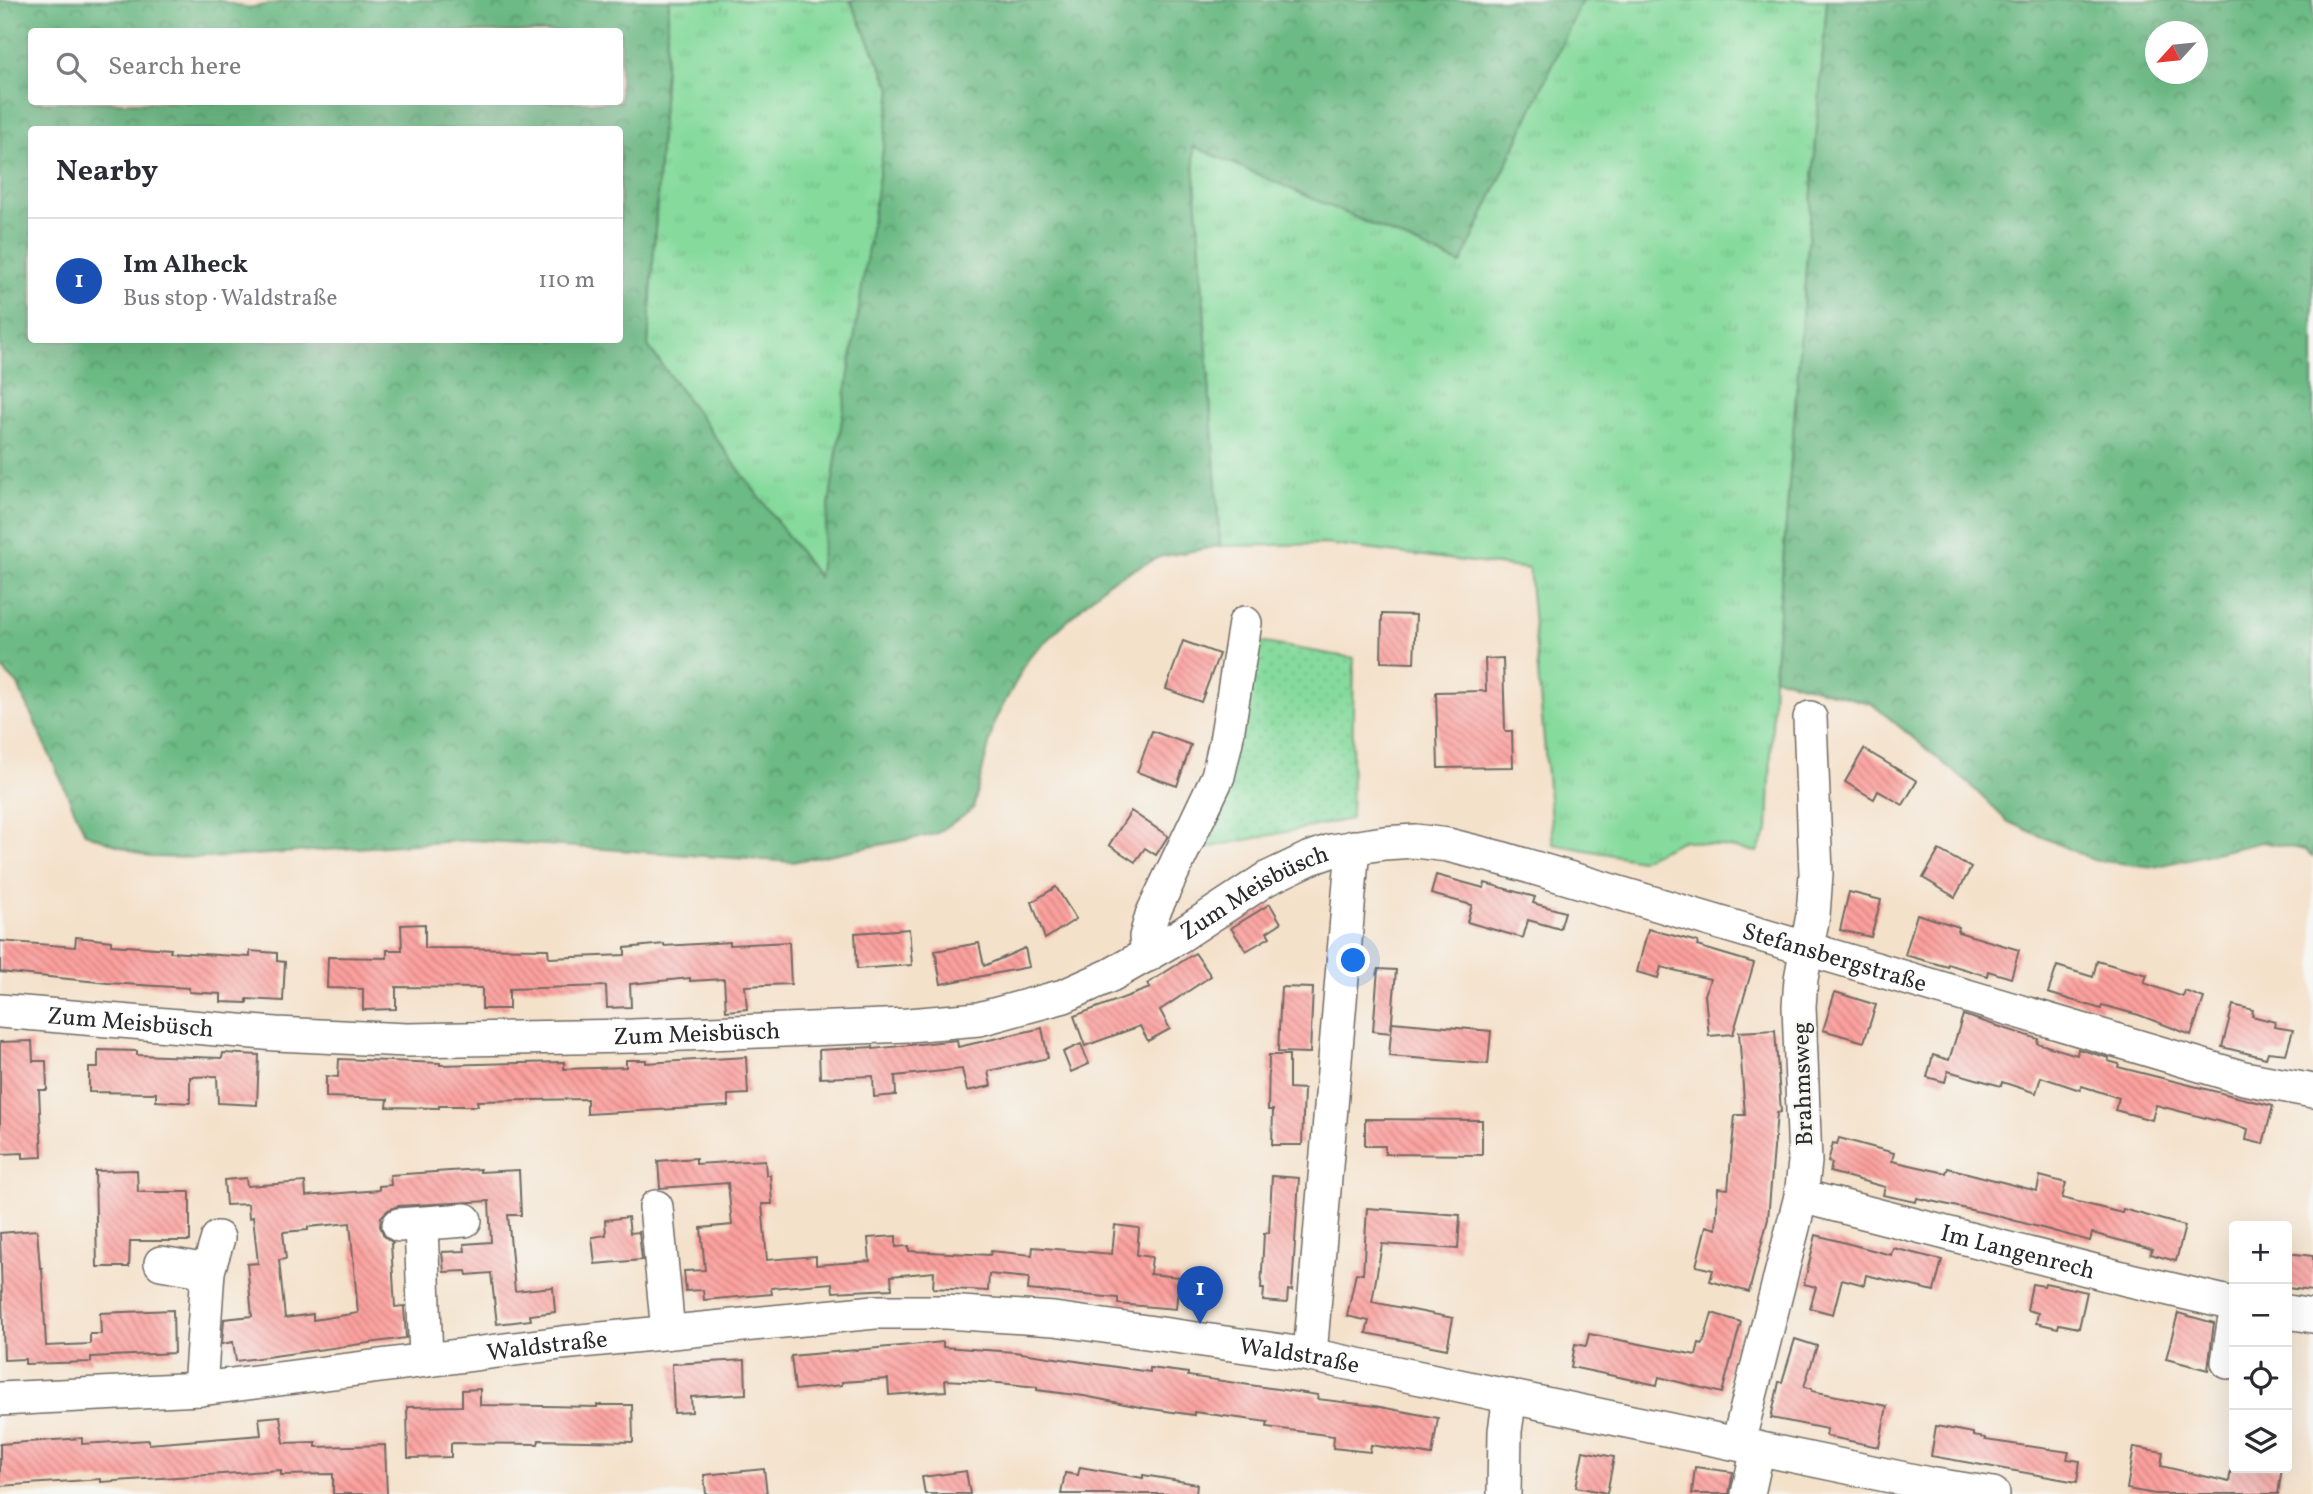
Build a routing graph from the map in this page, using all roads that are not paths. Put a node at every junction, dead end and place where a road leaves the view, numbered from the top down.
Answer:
1 (1245, 623) dead end
2 (1810, 718) dead end
3 (1353, 847) junction
4 (1805, 949) junction
5 (1148, 955) junction
6 (0, 1011) edge
7 (2313, 1091) edge
8 (1801, 1196) junction
9 (660, 1207) dead end
10 (465, 1220) dead end
11 (218, 1238) dead end
12 (161, 1263) dead end
13 (208, 1271) junction
14 (2229, 1303) edge
15 (2292, 1313) edge
16 (2313, 1316) edge
17 (668, 1332) junction
18 (2230, 1347) edge
19 (1310, 1355) junction
20 (426, 1360) junction
21 (2228, 1362) dead end
22 (200, 1390) junction
23 (1510, 1396) junction
24 (0, 1399) edge
25 (1748, 1445) junction
26 (1504, 1494) edge
27 (1748, 1494) edge
28 (1992, 1494) edge

1 - 5 street
2 - 4 street, Brahmsweg
3 - 4 street, Stefansbergstraße
3 - 5 street, Zum Meisbüsch
3 - 19 street
4 - 7 street, Stefansbergstraße
4 - 8 street, Brahmsweg
5 - 6 street, Zum Meisbüsch
8 - 14 street, Im Langenrech
8 - 25 street, Brahmsweg
9 - 17 street
10 - 20 street
11 - 13 street
12 - 13 street
13 - 22 street
15 - 16 street
17 - 19 street, Waldstraße
17 - 20 street, Waldstraße
18 - 21 street
19 - 23 street, Waldstraße
20 - 22 street, Waldstraße
22 - 24 street, Waldstraße
23 - 25 street, Waldstraße
23 - 26 street
25 - 27 street
25 - 28 street, Waldstraße

